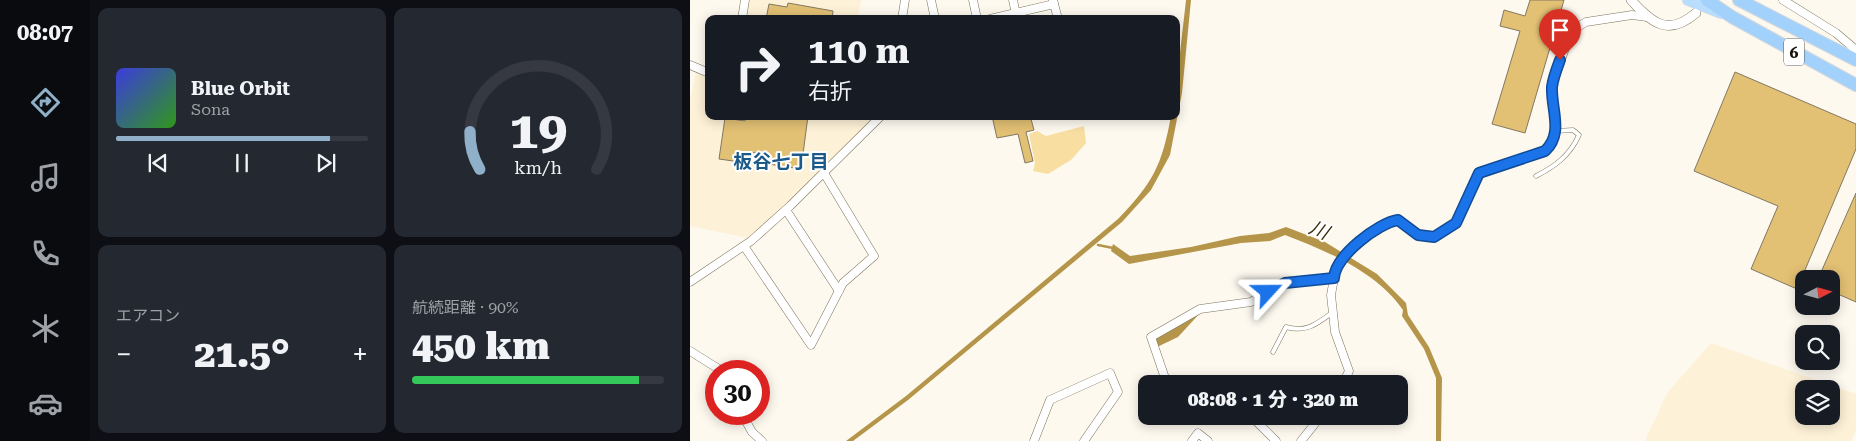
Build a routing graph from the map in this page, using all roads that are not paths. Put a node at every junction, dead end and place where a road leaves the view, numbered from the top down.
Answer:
1 (745, 0) edge
2 (905, 0) edge
3 (931, 0) edge
4 (973, 0) edge
5 (1013, 0) edge
6 (1631, 0) edge
7 (1688, 0) edge
8 (1707, 0) edge
9 (1739, 0) edge
10 (1786, 1) edge
11 (1054, 2) edge
12 (1696, 13) dead end
13 (743, 15) edge
14 (903, 15) edge
15 (934, 15) edge
16 (976, 15) edge
17 (1017, 15) edge
18 (1020, 15) edge
19 (1057, 15) edge
20 (1647, 17) junction
21 (1732, 17) junction
22 (1856, 50) edge
23 (1856, 60) edge
24 (690, 65) edge
25 (705, 71) edge
26 (1856, 85) edge
27 (877, 120) edge
28 (1556, 131) junction
29 (824, 173) junction
30 (1536, 176) dead end
31 (786, 210) junction
32 (744, 246) junction
33 (1334, 278) junction
34 (690, 282) edge
35 (839, 292) junction
36 (1333, 312) junction
37 (690, 351) edge
38 (1273, 352) dead end
39 (705, 360) edge
40 (1164, 375) edge
41 (1346, 375) edge
42 (748, 425) edge
43 (1260, 425) edge
44 (1314, 425) edge
45 (762, 441) edge
46 (1034, 441) edge
47 (1084, 441) edge
48 (1192, 441) edge
49 (1208, 441) edge
50 (1276, 441) edge
51 (1301, 441) edge

1 - 13 street
2 - 14 street
3 - 15 street
4 - 16 street
5 - 17 street
6 - 20 street
7 - 21 main road
8 - 21 highway, 6
9 - 23 highway, 6
10 - 22 street
11 - 18 street
11 - 19 street
12 - 20 street
20 - 28 street
21 - 26 highway, 6
24 - 25 street
27 - 29 street
28 - 30 lane
28 - 33 street
29 - 31 street
29 - 35 street
31 - 32 street
31 - 35 street
32 - 34 street
32 - 35 street
33 - 36 street
33 - 40 street
36 - 38 lane
36 - 41 street
37 - 39 street
42 - 45 street
43 - 50 street
44 - 51 street
46 - 47 street
48 - 49 street

